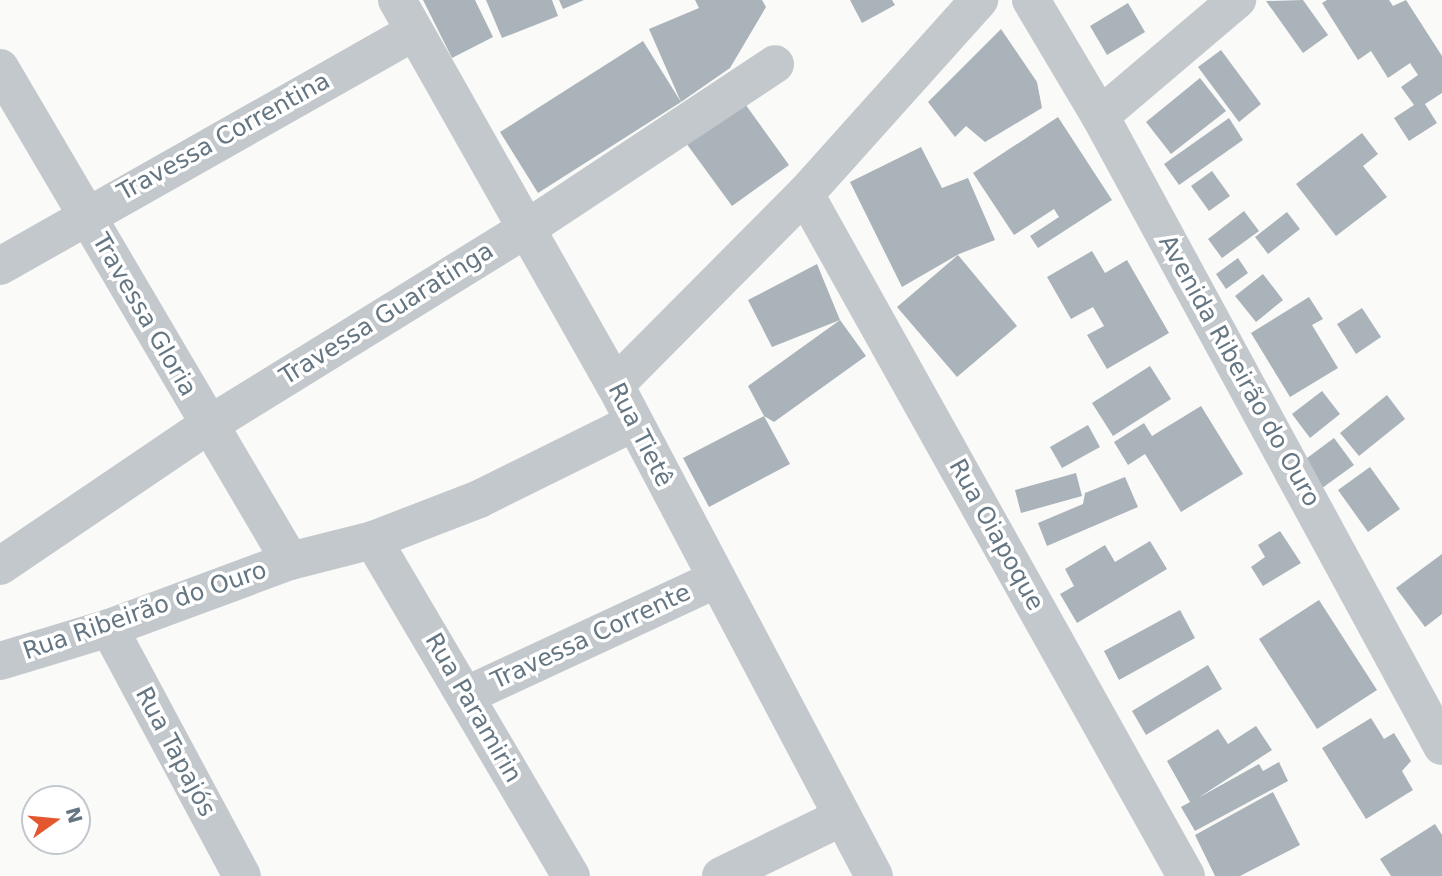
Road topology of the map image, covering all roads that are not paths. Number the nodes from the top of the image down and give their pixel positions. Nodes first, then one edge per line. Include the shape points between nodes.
1 (979, 0) edge
2 (1031, 0) edge
3 (1237, 0) edge
4 (405, 16) edge
5 (775, 64) dead end
6 (0, 68) edge
7 (1100, 116) junction
8 (805, 194) junction
9 (85, 214) junction
10 (529, 227) junction
11 (0, 265) edge
12 (615, 385) junction
13 (633, 423) junction
14 (207, 426) junction
15 (373, 540) junction
16 (290, 561) junction
17 (0, 566) edge
18 (715, 580) junction
19 (109, 628) junction
20 (0, 661) edge
21 (467, 695) junction
22 (1442, 746) edge
23 (842, 817) junction
24 (242, 876) edge
25 (571, 876) edge
26 (721, 876) edge
27 (874, 876) edge
28 (1186, 876) edge

1 - 8 street
2 - 7 street, Avenida Ribeirão do Ouro
3 - 7 street
4 - 9 street, Travessa Correntina
4 - 10 street, Rua Tietê
5 - 10 street, Travessa Guaratinga
6 - 9 street, Travessa Gloria
7 - 22 street, Avenida Ribeirão do Ouro
8 - 12 street
8 - 28 street, Rua Oiapoque
9 - 11 street, Travessa Correntina
9 - 14 street, Travessa Gloria
10 - 12 street, Rua Tietê
10 - 14 street, Travessa Guaratinga
12 - 13 street, Rua Tietê
13 - 15 street via 479,499
13 - 18 street, Rua Tietê
14 - 16 street, Travessa Gloria
14 - 17 street, Travessa Guaratinga
15 - 16 street
15 - 21 street, Rua Paramirin
16 - 19 street, Rua Ribeirão do Ouro
18 - 21 street, Travessa Corrente
18 - 23 street, Rua Tietê
19 - 20 street, Rua Ribeirão do Ouro
19 - 24 street, Rua Tapajós
21 - 25 street, Rua Paramirin
23 - 26 street
23 - 27 street, Rua Tietê

